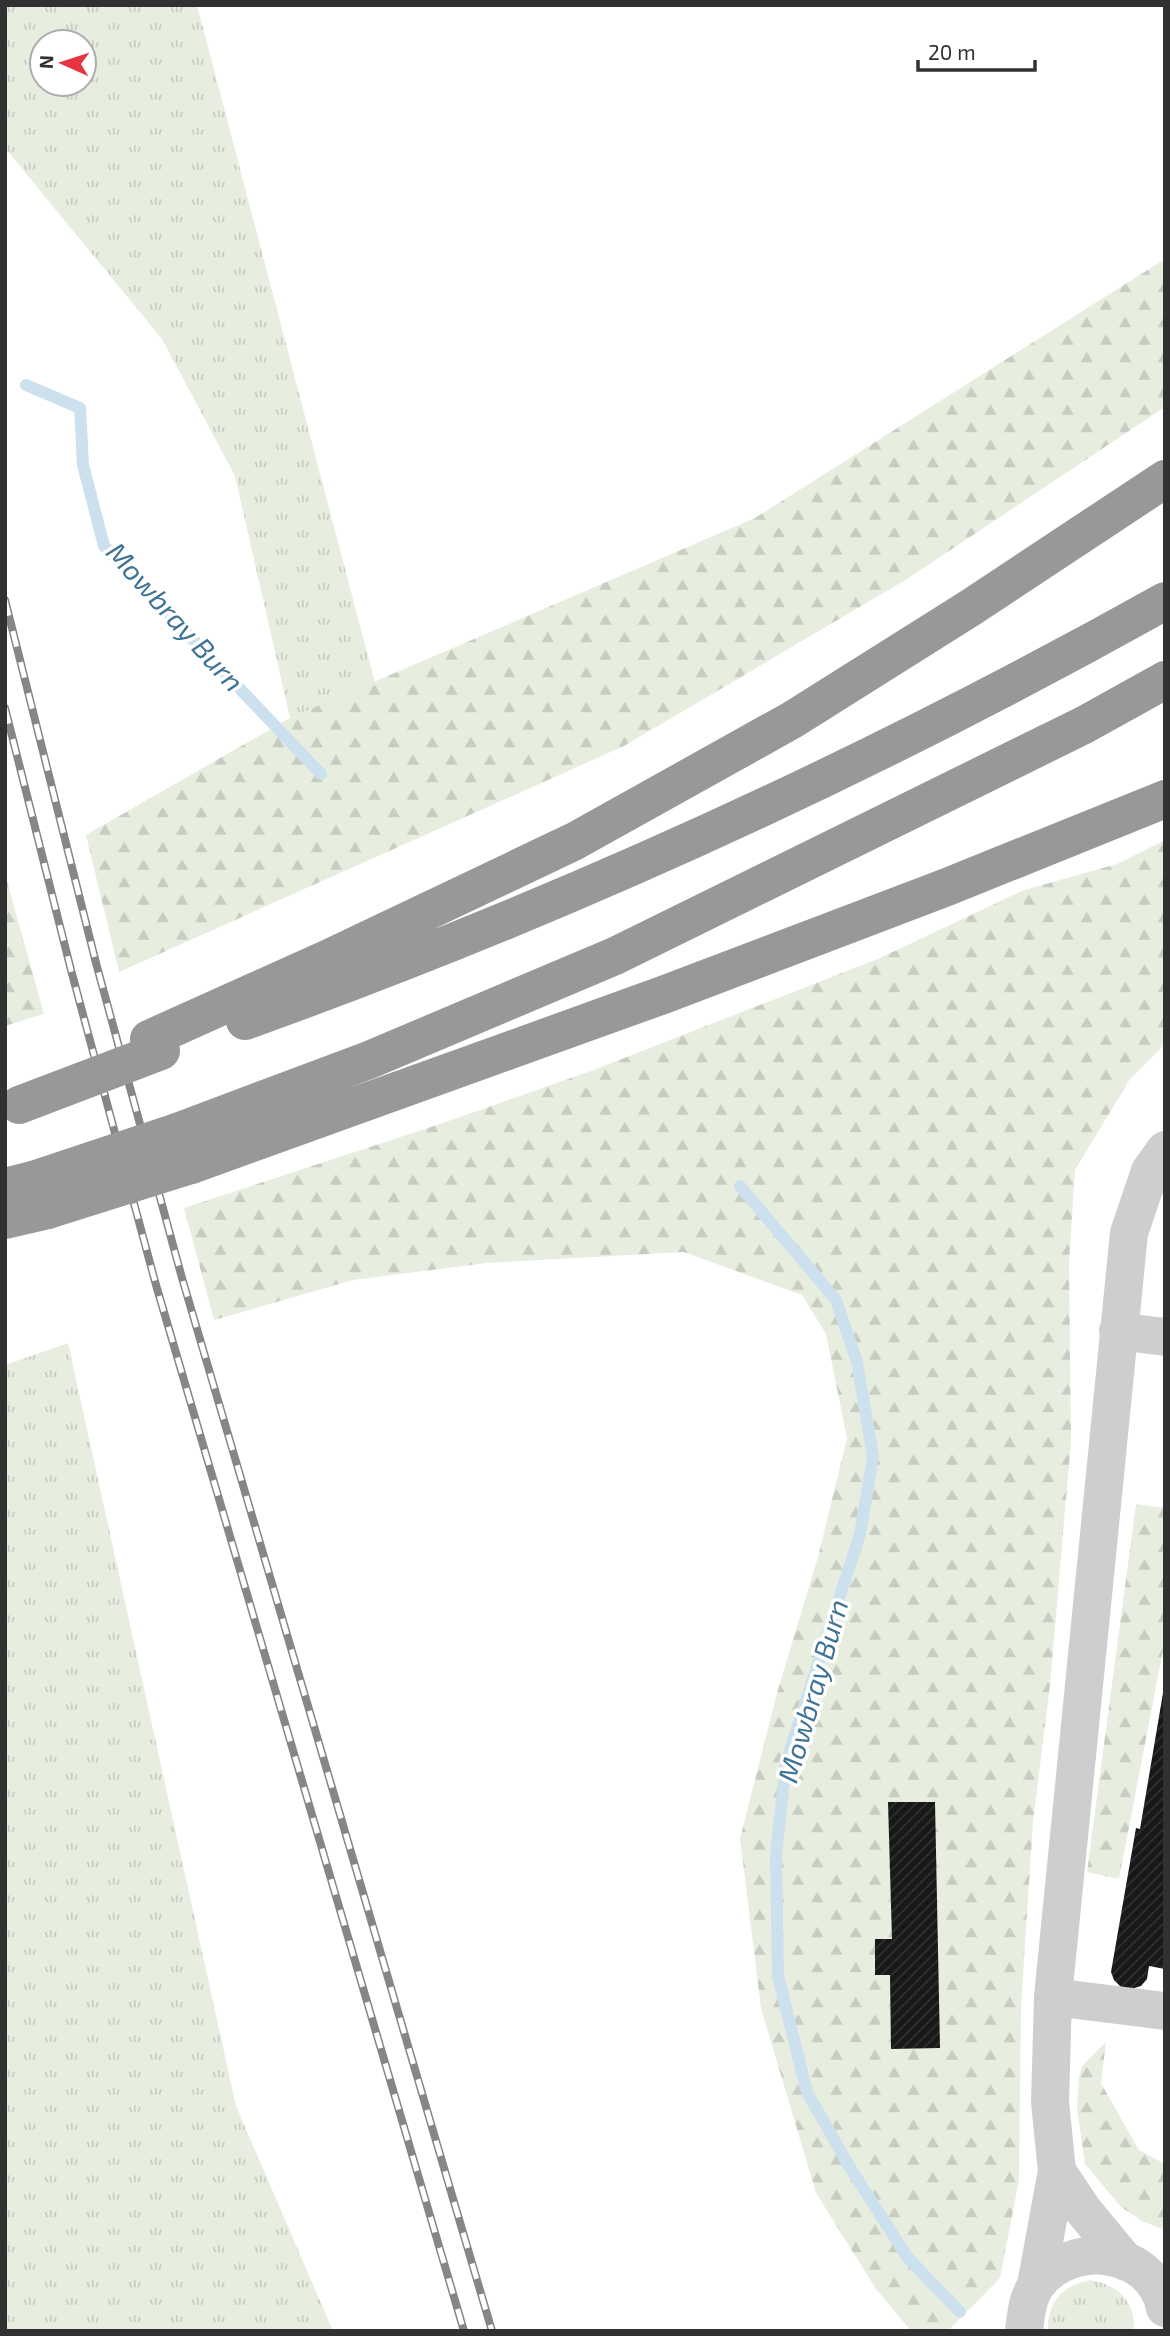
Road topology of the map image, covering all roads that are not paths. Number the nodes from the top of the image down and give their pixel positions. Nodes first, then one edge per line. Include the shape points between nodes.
1 (1165, 479) edge
2 (1165, 601) edge
3 (1165, 680) edge
4 (1165, 799) edge
5 (155, 1045) junction
6 (12, 1099) edge
7 (184, 1148) junction
8 (1165, 1150) edge
9 (28, 1192) edge
10 (5, 1220) edge
11 (1118, 1331) junction
12 (1165, 1337) edge
13 (1053, 1997) junction
14 (1165, 2011) edge
15 (1056, 2171) junction
16 (1143, 2265) edge
17 (1165, 2308) edge
18 (1023, 2314) edge

1 - 5 highway via 792,720 599,827
2 - 5 highway via 863,760 604,880 342,986
3 - 7 highway via 1084,725 615,956 369,1060
4 - 7 highway via 676,990
5 - 6 highway, bridge
7 - 9 highway, bridge
8 - 11 street via 1150,1171 1129,1233
9 - 10 highway
11 - 12 street
11 - 13 street
13 - 14 street
13 - 15 street via 1050,2102
15 - 16 street via 1083,2210
15 - 18 street
16 - 17 street
16 - 18 street via 1097,2254 1075,2257 1054,2268

